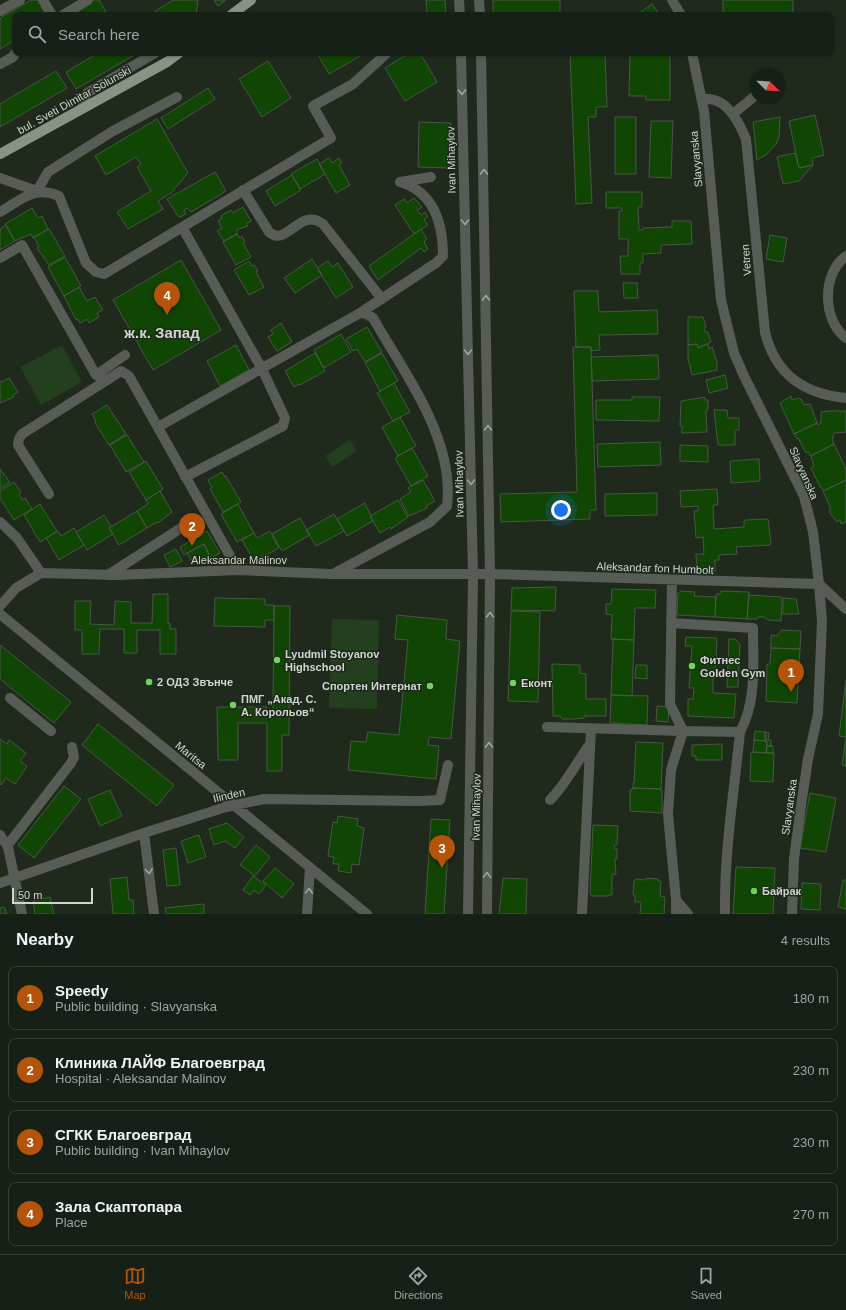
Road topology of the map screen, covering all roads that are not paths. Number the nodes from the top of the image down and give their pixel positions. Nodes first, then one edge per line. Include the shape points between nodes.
1 (20, 0) edge
2 (44, 0) edge
3 (88, 0) edge
4 (251, 0) edge
5 (459, 0) edge
6 (479, 0) edge
7 (672, 0) edge
8 (0, 11) edge
9 (50, 12) edge
10 (68, 12) edge
11 (235, 12) edge
12 (460, 12) edge
13 (480, 12) edge
14 (680, 12) edge
15 (14, 56) edge
16 (150, 56) edge
17 (384, 56) edge
18 (461, 56) edge
19 (481, 56) edge
20 (693, 56) edge
21 (164, 57) edge
22 (0, 64) edge
23 (177, 97) dead end
24 (701, 98) junction
25 (750, 99) edge
26 (82, 108) junction
27 (733, 114) junction
28 (0, 154) edge
29 (431, 177) dead end
30 (0, 178) edge
31 (243, 190) junction
32 (37, 191) junction
33 (0, 212) edge
34 (182, 227) junction
35 (846, 256) edge
36 (0, 258) edge
37 (382, 299) junction
38 (360, 313) junction
39 (846, 338) edge
40 (125, 355) dead end
41 (262, 369) junction
42 (96, 375) junction
43 (107, 380) junction
44 (846, 398) edge
45 (158, 427) junction
46 (185, 476) junction
47 (49, 494) dead end
48 (192, 521) dead end
49 (0, 522) edge
50 (238, 570) junction
51 (41, 573) junction
52 (108, 574) junction
53 (332, 574) junction
54 (490, 574) junction
55 (473, 575) junction
56 (672, 580) junction
57 (819, 584) junction
58 (0, 606) edge
59 (846, 609) edge
60 (0, 614) edge
61 (671, 623) junction
62 (10, 698) dead end
63 (547, 728) dead end
64 (591, 728) junction
65 (51, 731) dead end
66 (683, 731) junction
67 (740, 732) junction
68 (590, 744) junction
69 (72, 747) dead end
70 (448, 765) dead end
71 (550, 800) dead end
72 (234, 805) junction
73 (144, 833) junction
74 (0, 835) edge
75 (7, 846) junction
76 (310, 867) junction
77 (13, 878) junction
78 (0, 883) edge
79 (676, 900) junction
80 (676, 913) edge
81 (22, 914) edge
82 (154, 914) edge
83 (307, 914) edge
84 (367, 914) edge
85 (468, 914) edge
86 (487, 914) edge
87 (582, 914) edge
88 (688, 914) edge
89 (725, 914) edge
90 (792, 914) edge

1 - 8 street
2 - 9 street
3 - 10 street
4 - 11 main road
5 - 12 street
6 - 13 street
7 - 14 street
15 - 22 street
16 - 26 street via 87,93
17 - 31 street via 353,84 313,106 330,138
18 -> 55 street, Ivan Mihaylov
54 -> 19 street, Ivan Mihaylov
20 - 24 street, Slavyanska
21 - 26 main road, bul. Sveti Dimitar Solunski
23 - 32 street via 113,131 48,172
24 - 27 street, Vetren via 717,101
24 - 57 street, Slavyanska via 721,300 726,326 744,376 804,496
25 - 27 street
26 - 28 main road, bul. Sveti Dimitar Solunski
27 - 44 street, Vetren via 746,139 765,332 772,354 783,370 801,386 822,394
29 - 37 street via 400,182 418,191 436,212 442,234 443,256
30 - 32 street
31 - 34 street
31 - 37 street via 272,236 280,236 310,218 323,224
32 - 33 street
32 - 34 street via 48,191 58,196 86,263 96,272 104,274
34 - 41 street
35 - 39 street via 834,270 829,296 832,319
36 - 42 street via 22,245
37 - 38 street
38 - 41 street
38 - 53 street via 373,318 433,423 443,458 448,497 447,506 430,522
40 - 42 street
41 - 45 street
41 - 46 street via 285,418 283,426
42 - 43 street
43 - 45 street via 122,372 129,376
43 - 47 street via 22,434 19,439 18,445
45 - 46 street
46 - 50 street
48 - 52 street
49 - 51 street via 17,538
50 - 52 street, Aleksandar Malinov
50 - 53 street, Aleksandar Malinov
51 - 52 street, Aleksandar Malinov
51 - 58 street via 16,588
53 - 55 street, Aleksandar Malinov
54 - 55 street, Aleksandar Malinov
54 - 56 street, Aleksandar fon Humbolt
86 -> 54 street, Ivan Mihaylov
55 - 85 street, Ivan Mihaylov
56 - 57 street, Aleksandar fon Humbolt
56 - 61 street
57 - 59 street
57 - 90 street, Slavyanska via 822,621 818,714 808,759 794,859
60 - 72 street, Maritsa
61 - 66 street via 670,704
61 - 67 street via 753,628 752,703
62 - 65 street
63 - 64 street
64 - 66 street
64 - 68 street
66 - 67 street
66 - 79 street via 671,770 668,814
67 - 89 street via 724,877
68 - 71 street via 571,770 562,788
68 - 87 street
69 - 75 street via 74,757 71,763
70 - 72 street, Ilinden via 440,800 264,799
72 - 73 street, Ilinden
72 - 76 street, Maritsa
73 - 77 street, Ilinden
73 -> 82 street
74 - 75 street
75 - 77 street
83 -> 76 street
76 - 84 street, Maritsa
77 - 78 street, Ilinden
77 - 81 street
79 - 80 street
79 - 88 street

